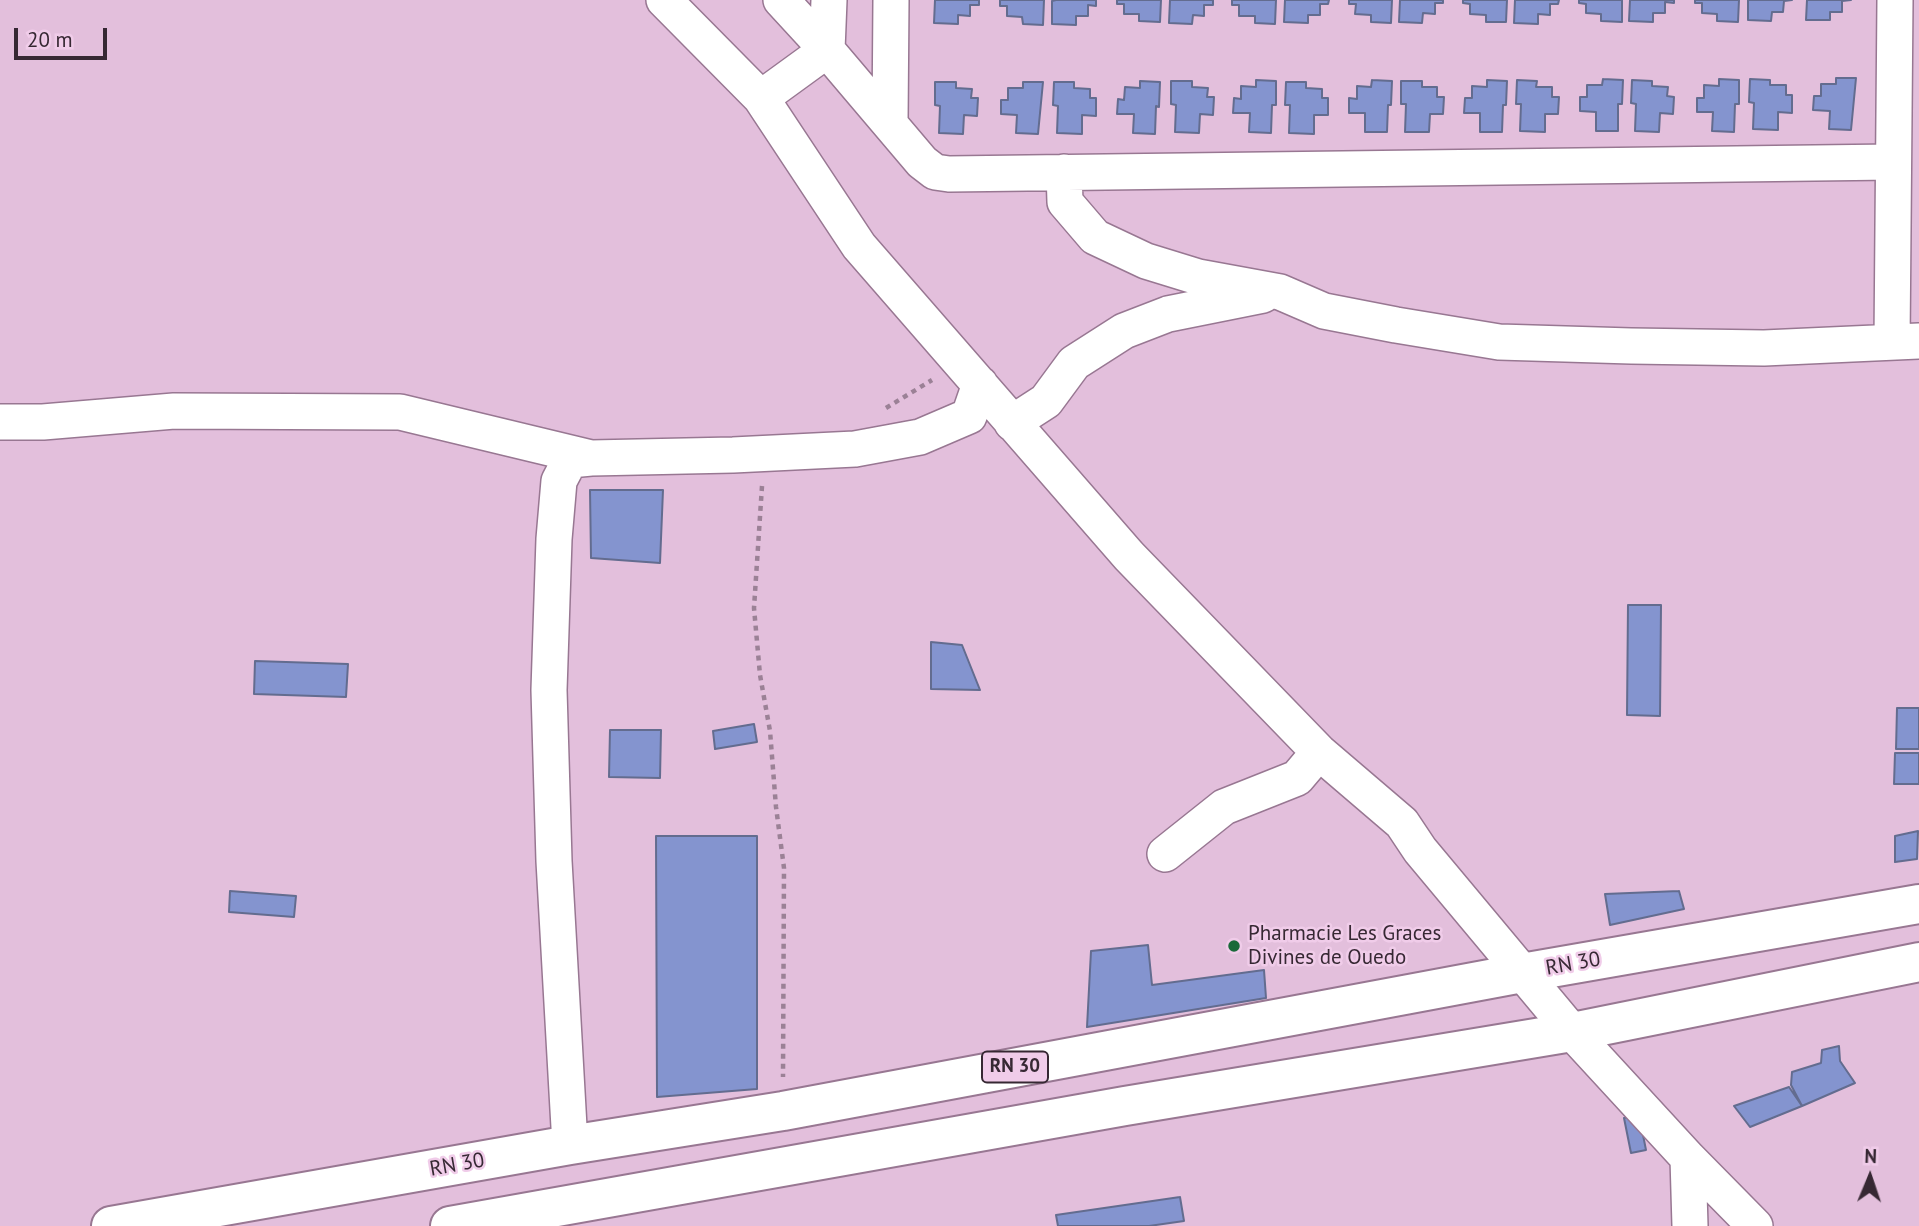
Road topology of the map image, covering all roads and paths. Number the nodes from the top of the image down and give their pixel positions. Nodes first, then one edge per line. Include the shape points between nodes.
1 (664, 0) edge
2 (781, 0) edge
3 (829, 0) edge
4 (891, 0) edge
5 (1895, 0) edge
6 (827, 50) junction
7 (761, 98) junction
8 (890, 122) junction
9 (1893, 162) junction
10 (1064, 172) junction
11 (1280, 292) junction
12 (1905, 342) edge
13 (951, 350) junction
14 (980, 384) junction
15 (875, 414) dead end
16 (0, 422) edge
17 (1012, 423) junction
18 (801, 452) junction
19 (591, 458) junction
20 (1319, 752) junction
21 (1165, 854) dead end
22 (1919, 904) edge
23 (1919, 962) edge
24 (1522, 973) junction
25 (1572, 1032) junction
26 (783, 1111) junction
27 (570, 1145) junction
28 (1688, 1158) junction
29 (110, 1226) edge
30 (450, 1226) edge
31 (1690, 1226) edge
32 (1755, 1226) edge

1 - 7 street
2 - 6 street
3 - 6 street
4 - 8 street
5 - 9 street
6 - 7 street
6 - 8 street
7 - 13 street via 859,246
8 - 10 street via 935,172
9 - 10 street
9 - 12 street
10 - 11 street via 1065,202 1096,237 1185,273
11 - 12 street via 1324,311 1499,342 1765,348
11 - 17 street via 1168,314 1124,331 1074,363 1045,401
13 - 14 street
13 - 15 path via 936,377
14 - 17 street
14 - 18 street via 969,416 920,437 855,449
16 - 19 street via 174,411 400,412
17 - 20 street via 1129,556
18 - 19 street
18 - 26 path via 769,471 761,488 754,608 784,868
19 - 27 street via 570,460 559,481 549,691
20 - 21 street via 1297,778 1224,807
20 - 24 street via 1402,823
22 - 24 main road, RN 30 / RN 30
23 - 25 main road
24 - 25 street
24 - 26 main road, RN 30 / RN 30
25 - 28 street
25 - 30 main road
26 - 27 main road, RN 30 / RN 30
27 - 29 main road, RN 30 / RN 30
28 - 31 street
28 - 32 street

